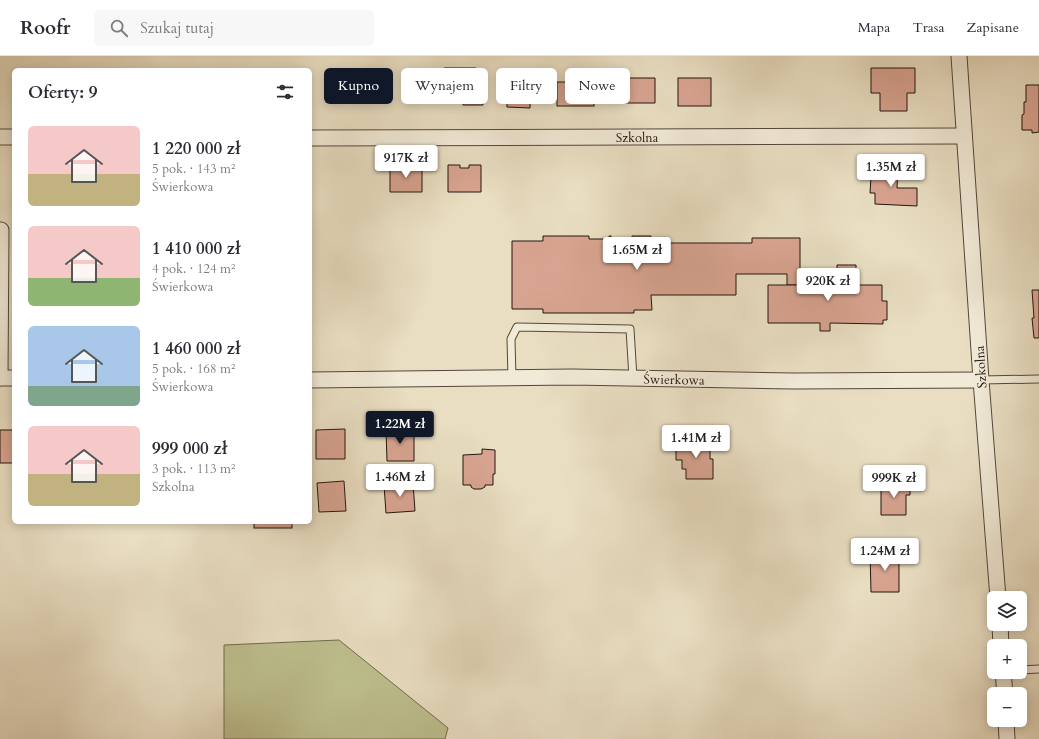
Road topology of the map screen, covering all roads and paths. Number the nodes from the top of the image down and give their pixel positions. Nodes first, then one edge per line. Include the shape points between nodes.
1 (959, 56) edge
2 (0, 136) edge
3 (964, 136) junction
4 (12, 137) edge
5 (312, 138) edge
6 (1, 230) edge
7 (0, 378) edge
8 (12, 378) edge
9 (512, 378) junction
10 (633, 378) junction
11 (1039, 379) edge
12 (312, 380) edge
13 (981, 380) junction
14 (997, 591) edge
15 (1039, 669) edge
16 (1027, 670) edge
17 (1006, 727) edge
18 (1007, 739) edge

1 - 3 street, Szkolna
2 - 4 street
3 - 5 street, Szkolna
3 - 13 street, Szkolna
6 - 7 street
7 - 8 street
9 - 10 street, Świerkowa
9 - 10 lane via 511,339 517,328 630,329
9 - 12 street, Świerkowa
10 - 13 street, Świerkowa via 793,381
11 - 13 lane, Świerkowa
13 - 14 street, Szkolna
15 - 16 lane
17 - 18 street

